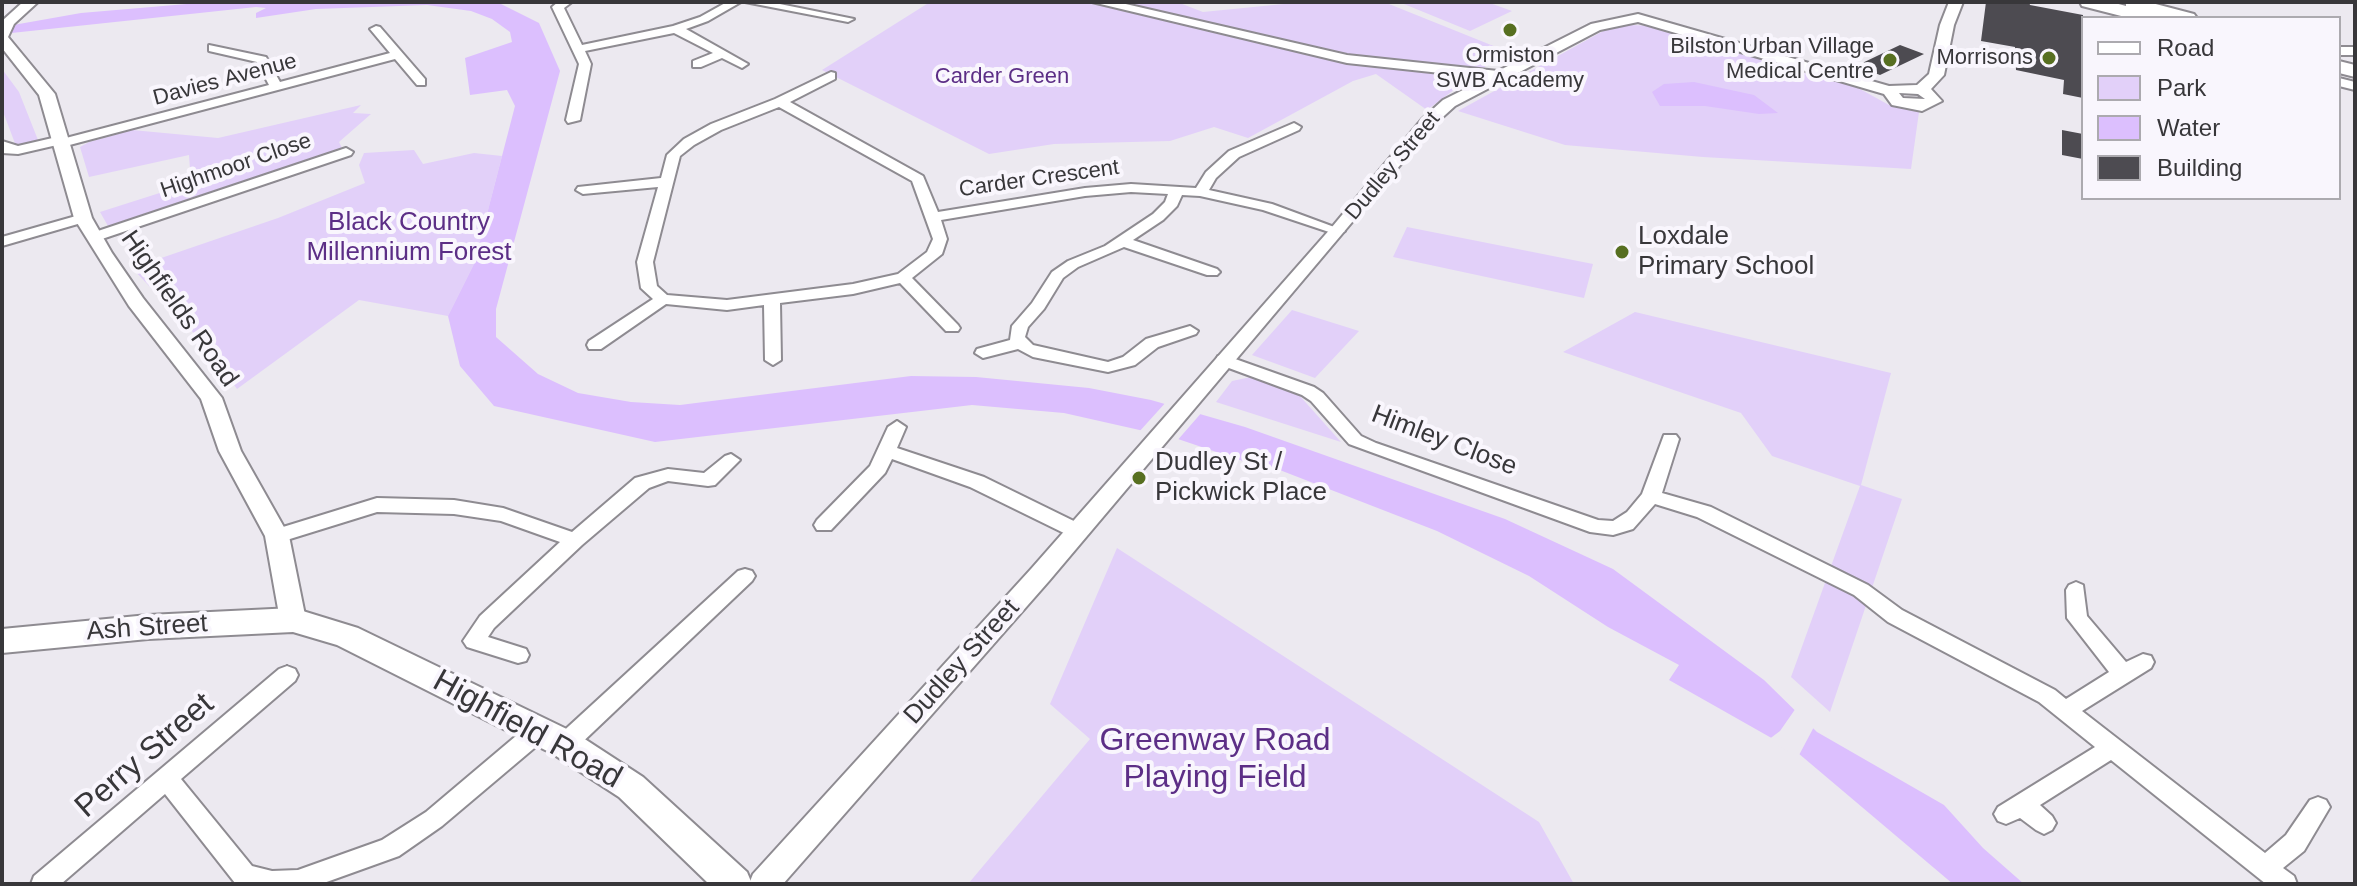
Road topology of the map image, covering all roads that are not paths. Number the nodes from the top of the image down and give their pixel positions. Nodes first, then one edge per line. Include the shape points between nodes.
1 (31, 2) edge
2 (566, 2) edge
3 (735, 2) edge
4 (751, 2) edge
5 (1099, 2) edge
6 (1942, 2) edge
7 (1956, 2) edge
8 (2089, 2) edge
9 (2124, 2) edge
10 (832, 16) junction
11 (2144, 16) edge
12 (2179, 16) edge
13 (848, 19) dead end
14 (1947, 25) junction
15 (819, 27) dead end
16 (376, 29) dead end
17 (676, 29) junction
18 (3, 34) edge
19 (579, 49) junction
20 (722, 54) junction
21 (216, 55) dead end
22 (397, 55) junction
23 (697, 64) dead end
24 (742, 64) dead end
25 (831, 76) dead end
26 (1501, 77) junction
27 (421, 82) dead end
28 (276, 87) junction
29 (780, 102) junction
30 (573, 120) dead end
31 (62, 142) junction
32 (1302, 143) dead end
33 (2, 145) edge
34 (346, 152) dead end
35 (667, 182) junction
36 (583, 190) dead end
37 (1176, 190) junction
38 (1200, 192) junction
39 (933, 217) junction
40 (83, 218) junction
41 (1338, 231) junction
42 (94, 237) junction
43 (1122, 241) junction
44 (2, 242) edge
45 (1212, 272) dead end
46 (903, 278) junction
47 (663, 299) junction
48 (772, 300) junction
49 (952, 328) dead end
50 (1190, 331) dead end
51 (1019, 343) junction
52 (595, 345) dead end
53 (983, 353) dead end
54 (773, 360) dead end
55 (1224, 360) junction
56 (897, 427) dead end
57 (1670, 439) dead end
58 (887, 451) junction
59 (731, 460) dead end
60 (1651, 496) junction
61 (824, 525) dead end
62 (1077, 531) junction
63 (277, 536) junction
64 (575, 540) junction
65 (745, 576) dead end
66 (2076, 590) dead end
67 (293, 620) junction
68 (2, 641) edge
69 (518, 655) dead end
70 (2143, 662) dead end
71 (2123, 674) junction
72 (287, 675) dead end
73 (2066, 710) junction
74 (551, 738) junction
75 (2113, 747) junction
76 (168, 780) junction
77 (2318, 807) dead end
78 (2044, 823) dead end
79 (2265, 868) junction
80 (43, 884) edge
81 (734, 884) edge
82 (764, 884) edge
83 (2285, 884) edge

1 - 18 street, Highfields Road
2 - 19 street via 558,7
3 - 17 street
4 - 10 street
5 - 26 street via 1347,59
6 - 14 street
7 - 14 street
8 - 11 highway
9 - 12 highway
10 - 13 street
10 - 15 street
14 - 26 street, Dudley Street via 1936,75 1921,90 1933,98 1932,104 1906,104 1889,91 1638,18 1596,27
16 - 22 street
17 - 19 street
17 - 20 street
18 - 31 street, Highfields Road via 47,94
19 - 30 street via 585,64
20 - 23 street
20 - 24 street
21 - 28 street via 235,52 262,60
22 - 27 street
22 - 28 street, Davies Avenue
25 - 29 street
26 - 41 street, Dudley Street via 1441,108
28 - 31 street, Davies Avenue
29 - 35 street via 689,142 674,155
29 - 39 street, Carder Crescent via 918,179
31 - 33 street, Davies Avenue via 18,150
31 - 40 street, Highfields Road
32 - 38 street via 1288,130 1234,154
34 - 42 street, Highmoor Close
35 - 36 street
35 - 47 street via 645,262 649,288
37 - 38 street, Carder Crescent
37 - 39 street, Carder Crescent via 1085,192
37 - 43 street via 1165,212
38 - 41 street, Carder Crescent
39 - 46 street, Carder Crescent via 940,239 934,254
40 - 42 street, Highfields Road
40 - 44 street
41 - 55 street, Dudley Street
42 - 63 street, Highfields Road via 136,302 211,398 230,451
43 - 45 street
43 - 51 street via 1065,267 1020,326
46 - 48 street, Carder Crescent
46 - 49 street
47 - 48 street, Carder Crescent via 727,305
47 - 52 street
48 - 54 street
50 - 51 street via 1152,343 1129,361 1108,367 1039,353
51 - 53 street
55 - 60 street, Himley Close via 1308,391 1355,440 1370,447 1597,527 1626,524
55 - 62 street, Dudley Street
56 - 58 street
57 - 60 street, Himley Close
58 - 61 street via 878,469
58 - 62 street via 977,482
59 - 64 street via 708,480 668,475 642,483
60 - 73 street via 1704,512 1861,590 1895,616
62 - 82 street, Dudley Street
63 - 64 street via 377,505 454,507 503,515
63 - 67 street, Highfields Road
64 - 69 street via 487,622 474,641
65 - 74 street
66 - 71 street via 2077,618
67 - 68 main road, Ash Street
67 - 74 main road, Highfield Road via 347,636
70 - 71 street
71 - 73 street
72 - 76 street, Perry Street
73 - 75 street
74 - 76 street via 390,848 298,881 244,875
74 - 81 main road, Highfield Road via 631,787
75 - 78 street via 2014,809
75 - 79 street
76 - 80 street, Perry Street
77 - 79 street via 2295,843
79 - 83 street

